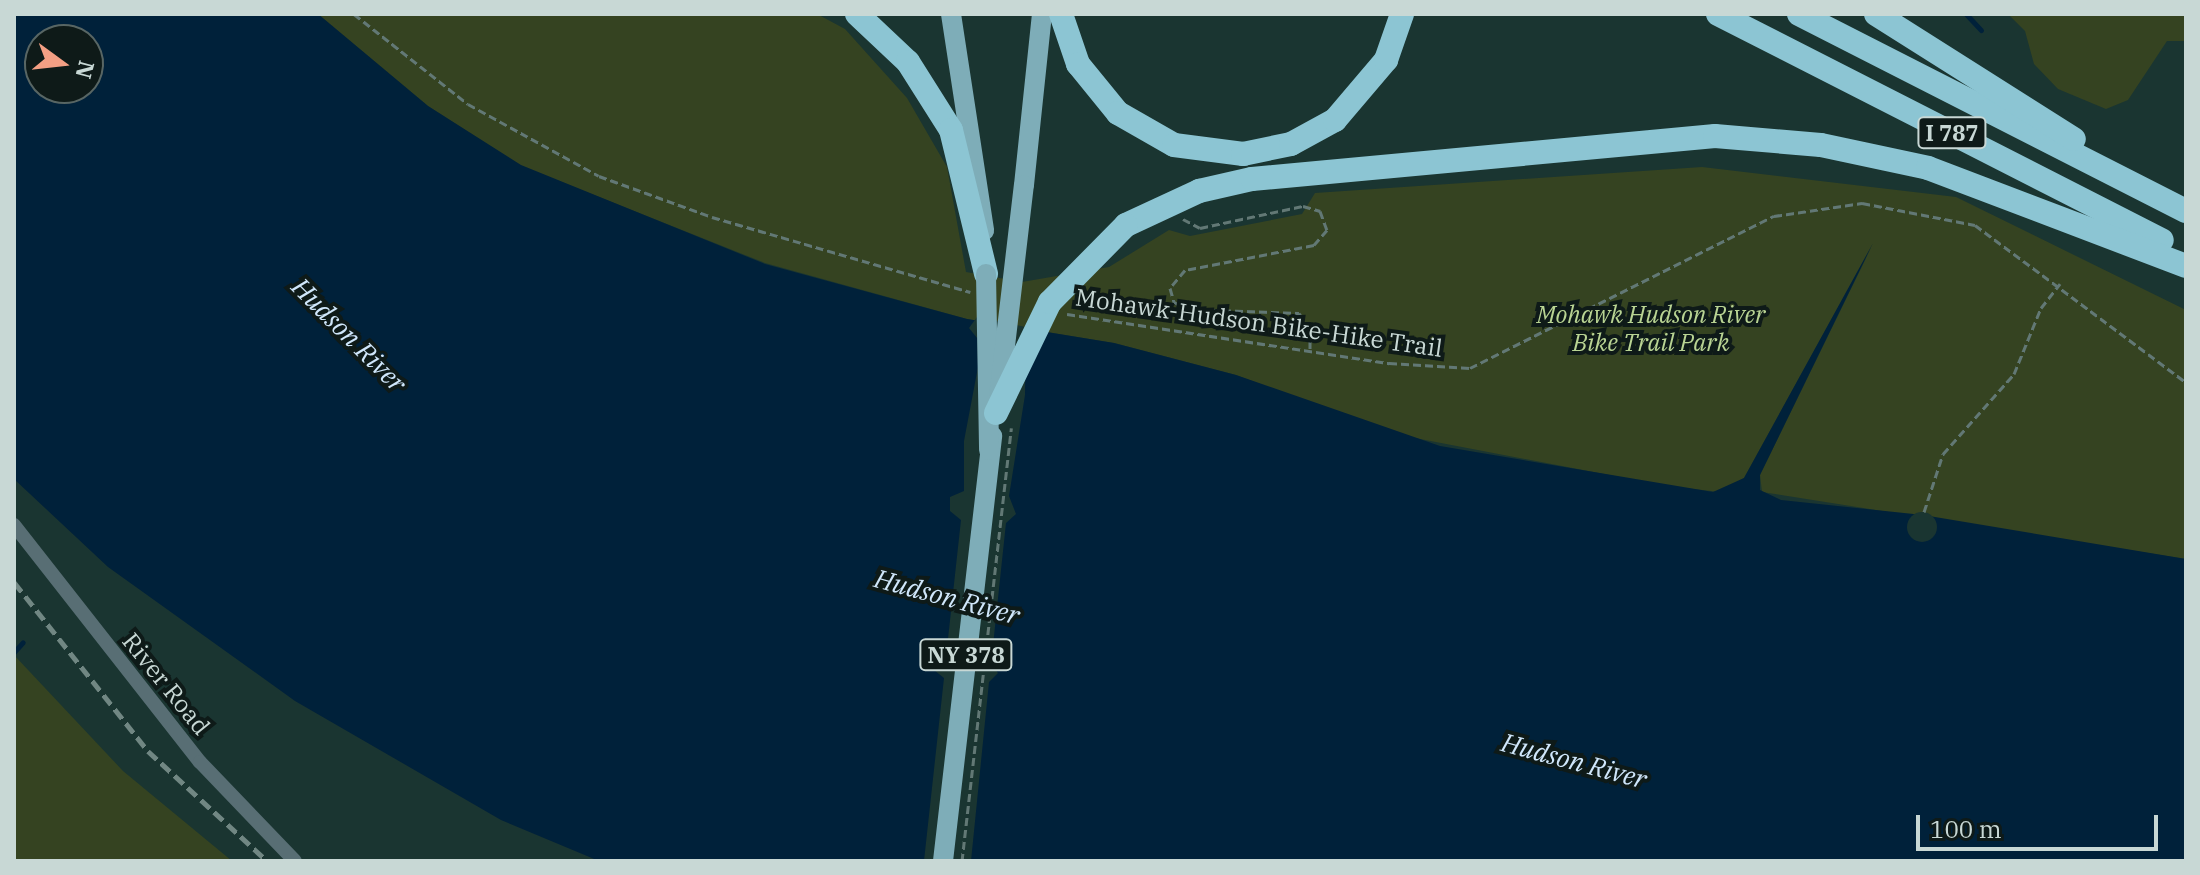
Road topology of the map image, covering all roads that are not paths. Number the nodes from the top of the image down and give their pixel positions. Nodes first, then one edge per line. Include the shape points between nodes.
1 (857, 14) edge
2 (951, 14) edge
3 (1042, 14) edge
4 (1061, 14) edge
5 (1402, 14) edge
6 (1718, 14) edge
7 (1799, 14) edge
8 (1876, 14) edge
9 (2159, 197) junction
10 (978, 208) junction
11 (2186, 211) edge
12 (2186, 253) edge
13 (2186, 266) edge
14 (985, 284) joint
15 (1004, 415) junction
16 (989, 450) junction
17 (14, 525) edge
18 (295, 861) edge
19 (943, 861) edge

1 - 10 highway via 908,62 939,107
2 - 10 main road
3 - 15 main road, NY 378, bridge
4 - 5 highway via 1078,64 1118,113 1174,145 1243,154 1291,144 1335,120 1386,60
6 - 12 highway, I 787
7 - 9 highway, I 787
8 - 9 highway
9 - 11 highway, I 787
10 - 14 highway
13 - 15 highway, bridge via 1940,171 1821,145 1727,136 1252,179 1199,191 1126,225 1050,302
14 - 16 main road, NY 378, bridge
15 - 16 main road, NY 378, bridge
16 - 19 main road, NY 378
17 - 18 street, River Road via 200,762

